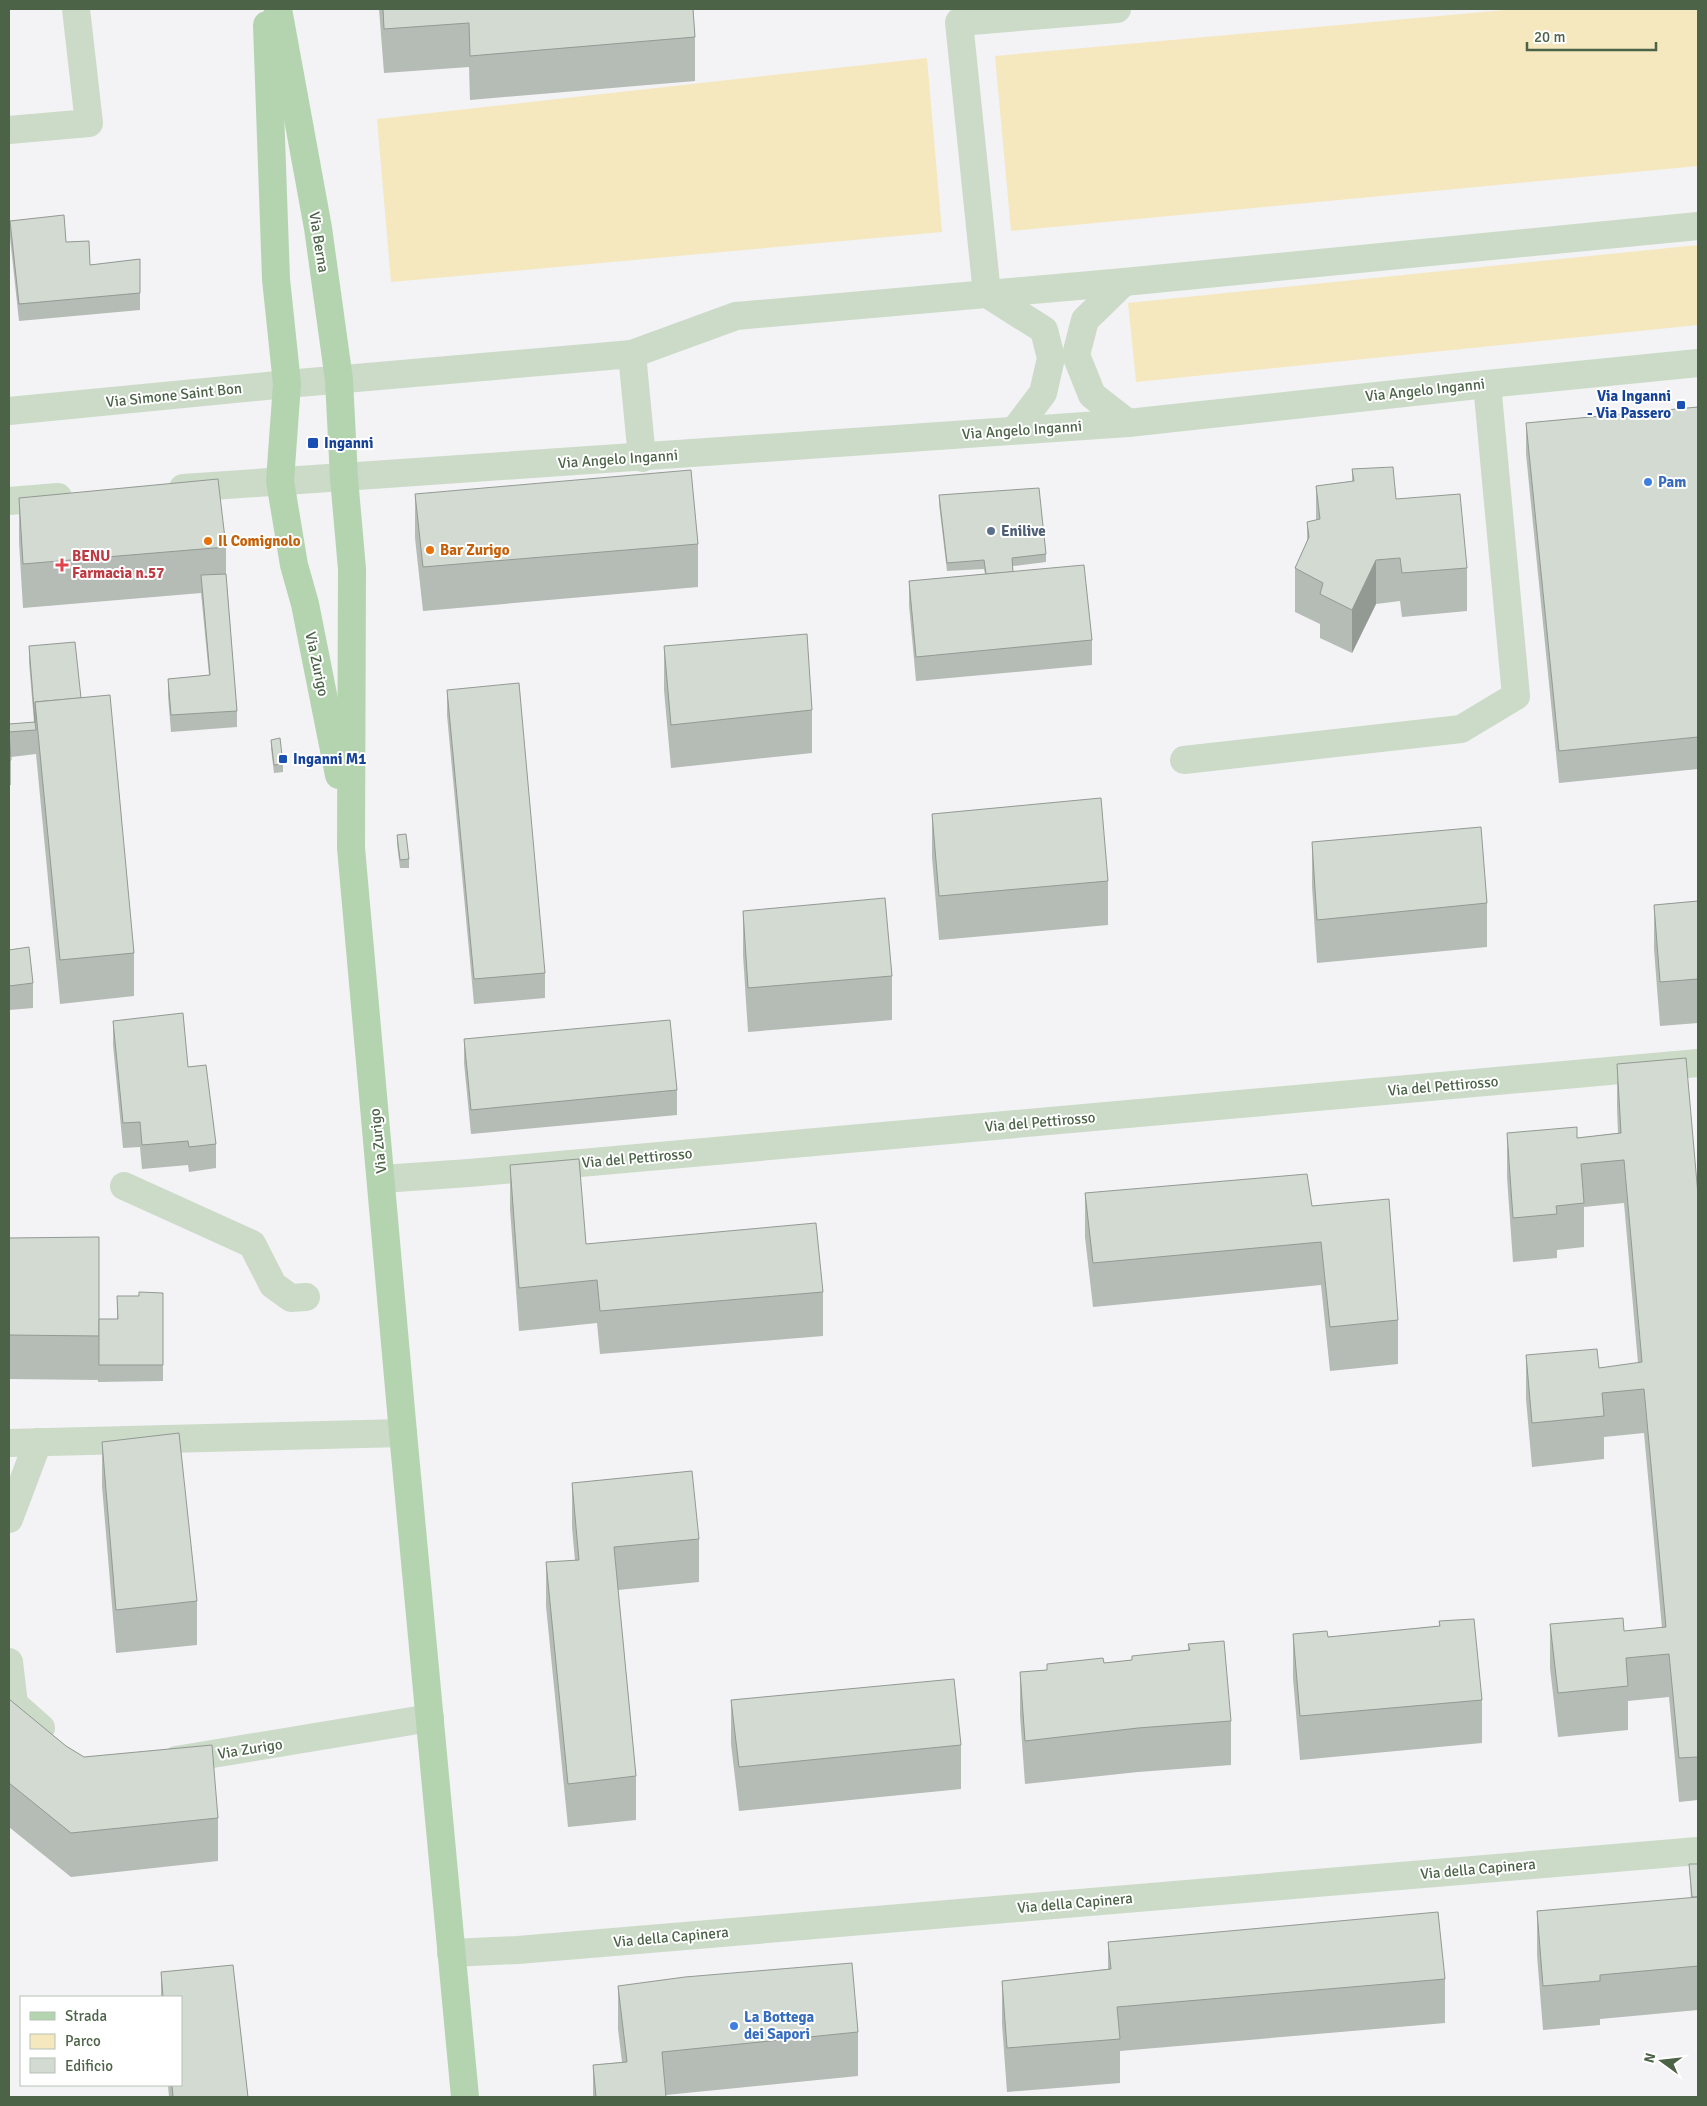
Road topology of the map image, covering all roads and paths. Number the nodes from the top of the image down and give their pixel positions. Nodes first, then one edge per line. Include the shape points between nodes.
1 (76, 9) edge
2 (266, 9) edge
3 (278, 9) edge
4 (1117, 9) edge
5 (9, 130) edge
6 (1698, 226) edge
7 (1124, 282) junction
8 (986, 294) junction
9 (632, 354) junction
10 (1698, 363) edge
11 (339, 380) junction
12 (287, 384) junction
13 (1487, 384) junction
14 (9, 411) edge
15 (1128, 423) junction
16 (1015, 430) junction
17 (642, 458) junction
18 (344, 478) junction
19 (280, 481) junction
20 (155, 490) edge
21 (78, 496) edge
22 (9, 501) edge
23 (1184, 760) dead end
24 (351, 848) junction
25 (1698, 1063) edge
26 (382, 1179) junction
27 (124, 1186) dead end
28 (306, 1297) dead end
29 (403, 1433) junction
30 (38, 1442) junction
31 (9, 1443) edge
32 (9, 1519) edge
33 (9, 1662) edge
34 (430, 1718) junction
35 (62, 1745) edge
36 (148, 1765) edge
37 (1698, 1851) edge
38 (451, 1953) junction
39 (465, 2097) edge

1 - 5 street via 89,123
2 - 12 main road via 276,279
3 - 11 main road, Via Berna via 318,228
4 - 8 street via 958,22
6 - 7 street
7 - 8 street
7 - 15 street via 1085,320 1076,355 1092,395
8 - 9 street via 736,316
8 - 16 street via 1044,330 1051,358 1043,393
9 - 11 street
9 - 17 street
10 - 13 street, Via Angelo Inganni
11 - 12 street, Via Simone Saint Bon
11 - 18 main road, Via Berna
12 - 14 street, Via Simone Saint Bon
12 - 19 main road
13 - 15 street, Via Angelo Inganni
13 - 23 street via 1516,696 1461,730
15 - 16 street, Via Angelo Inganni
16 - 17 street, Via Angelo Inganni
17 - 18 street, Via Angelo Inganni
18 - 19 street
18 - 24 main road, Via Zurigo via 352,569
19 - 20 street
19 - 24 main road, Via Zurigo via 294,565 337,761
21 - 22 street
24 - 26 main road, Via Zurigo
25 - 26 street, Via del Pettirosso
26 - 29 main road, Via Zurigo
27 - 28 street via 252,1244 273,1285 291,1298
29 - 30 street
29 - 34 main road, Via Zurigo
30 - 31 street
30 - 32 street
33 - 35 street via 16,1707
34 - 36 street, Via Zurigo
34 - 38 main road, Via Zurigo
37 - 38 street, Via della Capinera
38 - 39 main road, Via Zurigo

